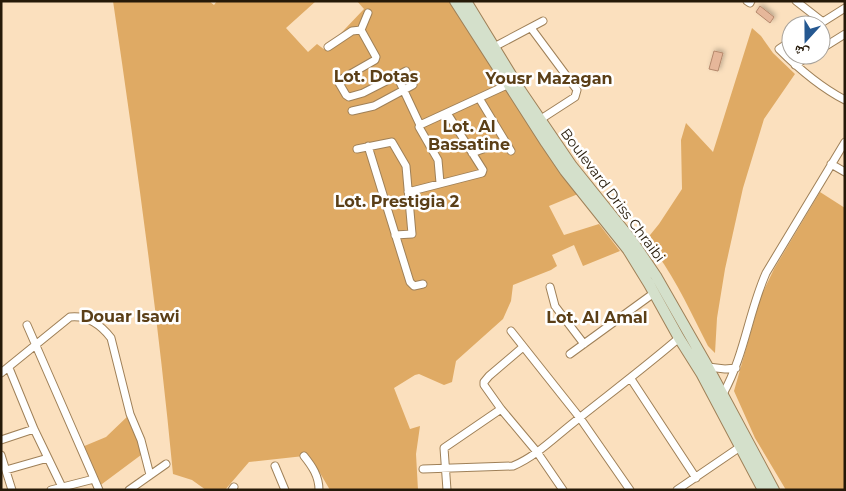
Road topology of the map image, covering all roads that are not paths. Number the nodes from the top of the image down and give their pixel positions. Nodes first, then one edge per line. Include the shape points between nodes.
1 (455, 1) edge
2 (466, 1) edge
3 (747, 1) edge
4 (751, 1) edge
5 (796, 1) edge
6 (845, 8) edge
7 (368, 13) dead end
8 (811, 15) edge
9 (831, 17) edge
10 (543, 21) dead end
11 (531, 28) junction
12 (361, 30) junction
13 (845, 34) edge
14 (831, 43) edge
15 (328, 47) dead end
16 (494, 47) junction
17 (795, 65) edge
18 (406, 71) dead end
19 (397, 76) junction
20 (413, 85) dead end
21 (508, 85) junction
22 (404, 90) junction
23 (479, 98) junction
24 (845, 100) edge
25 (352, 111) dead end
26 (447, 113) junction
27 (541, 119) junction
28 (420, 125) junction
29 (505, 141) junction
30 (845, 142) edge
31 (368, 146) junction
32 (357, 148) dead end
33 (511, 151) dead end
34 (472, 153) junction
35 (831, 164) junction
36 (569, 168) junction
37 (845, 172) edge
38 (440, 184) junction
39 (581, 184) junction
40 (408, 192) junction
41 (395, 235) junction
42 (423, 284) dead end
43 (550, 287) dead end
44 (654, 292) junction
45 (27, 325) dead end
46 (511, 331) dead end
47 (679, 338) junction
48 (584, 344) junction
49 (36, 345) junction
50 (523, 347) junction
51 (570, 354) dead end
52 (708, 367) junction
53 (9, 368) junction
54 (736, 368) junction
55 (1, 373) edge
56 (631, 379) junction
57 (723, 394) junction
58 (501, 409) junction
59 (580, 418) junction
60 (34, 429) junction
61 (1, 440) edge
62 (740, 446) junction
63 (537, 452) junction
64 (1, 455) edge
65 (304, 456) dead end
66 (48, 458) junction
67 (166, 464) dead end
68 (275, 466) dead end
69 (423, 469) dead end
70 (6, 470) junction
71 (446, 470) junction
72 (150, 475) junction
73 (696, 478) junction
74 (94, 479) junction
75 (62, 487) junction
76 (767, 488) edge
77 (12, 490) edge
78 (51, 490) edge
79 (99, 490) edge
80 (129, 490) edge
81 (285, 490) edge
82 (318, 490) edge
83 (447, 490) edge
84 (563, 490) edge
85 (630, 490) edge
86 (677, 490) edge

1 - 21 main road, Boulevard Driss Chraibi
2 - 16 main road, Boulevard Driss Chraibi
3 - 4 street
5 - 8 street
6 - 9 street
7 - 12 street
10 - 11 street
11 - 16 street
11 - 27 street via 577,90 575,97
12 - 15 street via 352,31
12 - 19 street via 376,57 340,80 346,95 363,94
13 - 14 street
16 - 27 main road, Boulevard Driss Chraibi
17 - 24 street
18 - 19 street
19 - 22 street
20 - 22 street
21 - 23 street
21 - 36 main road, Boulevard Driss Chraibi
22 - 25 street via 374,106
22 - 28 street
23 - 26 street
23 - 29 street
26 - 28 street
26 - 34 street
27 - 36 main road, Boulevard Driss Chraibi
28 - 38 street via 438,160
29 - 33 street
29 - 34 street
30 - 35 street
31 - 32 street
31 - 40 street via 392,142 406,166
31 - 41 street
34 - 38 street via 482,172
35 - 37 street
35 - 54 street via 766,273 756,295
36 - 39 main road, Boulevard Driss Chraibi
38 - 40 street
39 - 44 main road, Boulevard Driss Chraibi
39 - 52 main road, Boulevard Driss Chraibi via 633,242
40 - 41 street via 412,234
41 - 42 street via 410,282 414,286
43 - 48 street via 555,306
44 - 47 main road, Boulevard Driss Chraibi
44 - 48 street
45 - 49 street
46 - 50 street
47 - 56 street
47 - 62 main road, Boulevard Driss Chraibi
48 - 51 street
49 - 53 street
49 - 72 street via 70,318 80,316 104,329 111,338 130,414
49 - 74 street
50 - 58 street via 484,382
50 - 59 street
52 - 54 street
52 - 57 main road, Boulevard Driss Chraibi
53 - 55 street
53 - 60 street
54 - 57 street
56 - 59 street
56 - 73 street
57 - 76 main road, Boulevard Driss Chraibi
58 - 63 street
58 - 71 street via 444,448
59 - 63 street
59 - 85 street
60 - 61 street
60 - 66 street
62 - 73 street
62 - 76 main road, Boulevard Driss Chraibi
63 - 71 street via 513,466
63 - 84 street
64 - 70 street
65 - 82 street via 314,468
66 - 70 street
66 - 75 street
67 - 72 street
68 - 81 street
69 - 71 street
70 - 77 street
71 - 83 street
72 - 80 street
73 - 86 street
74 - 75 street
74 - 79 street
75 - 78 street

